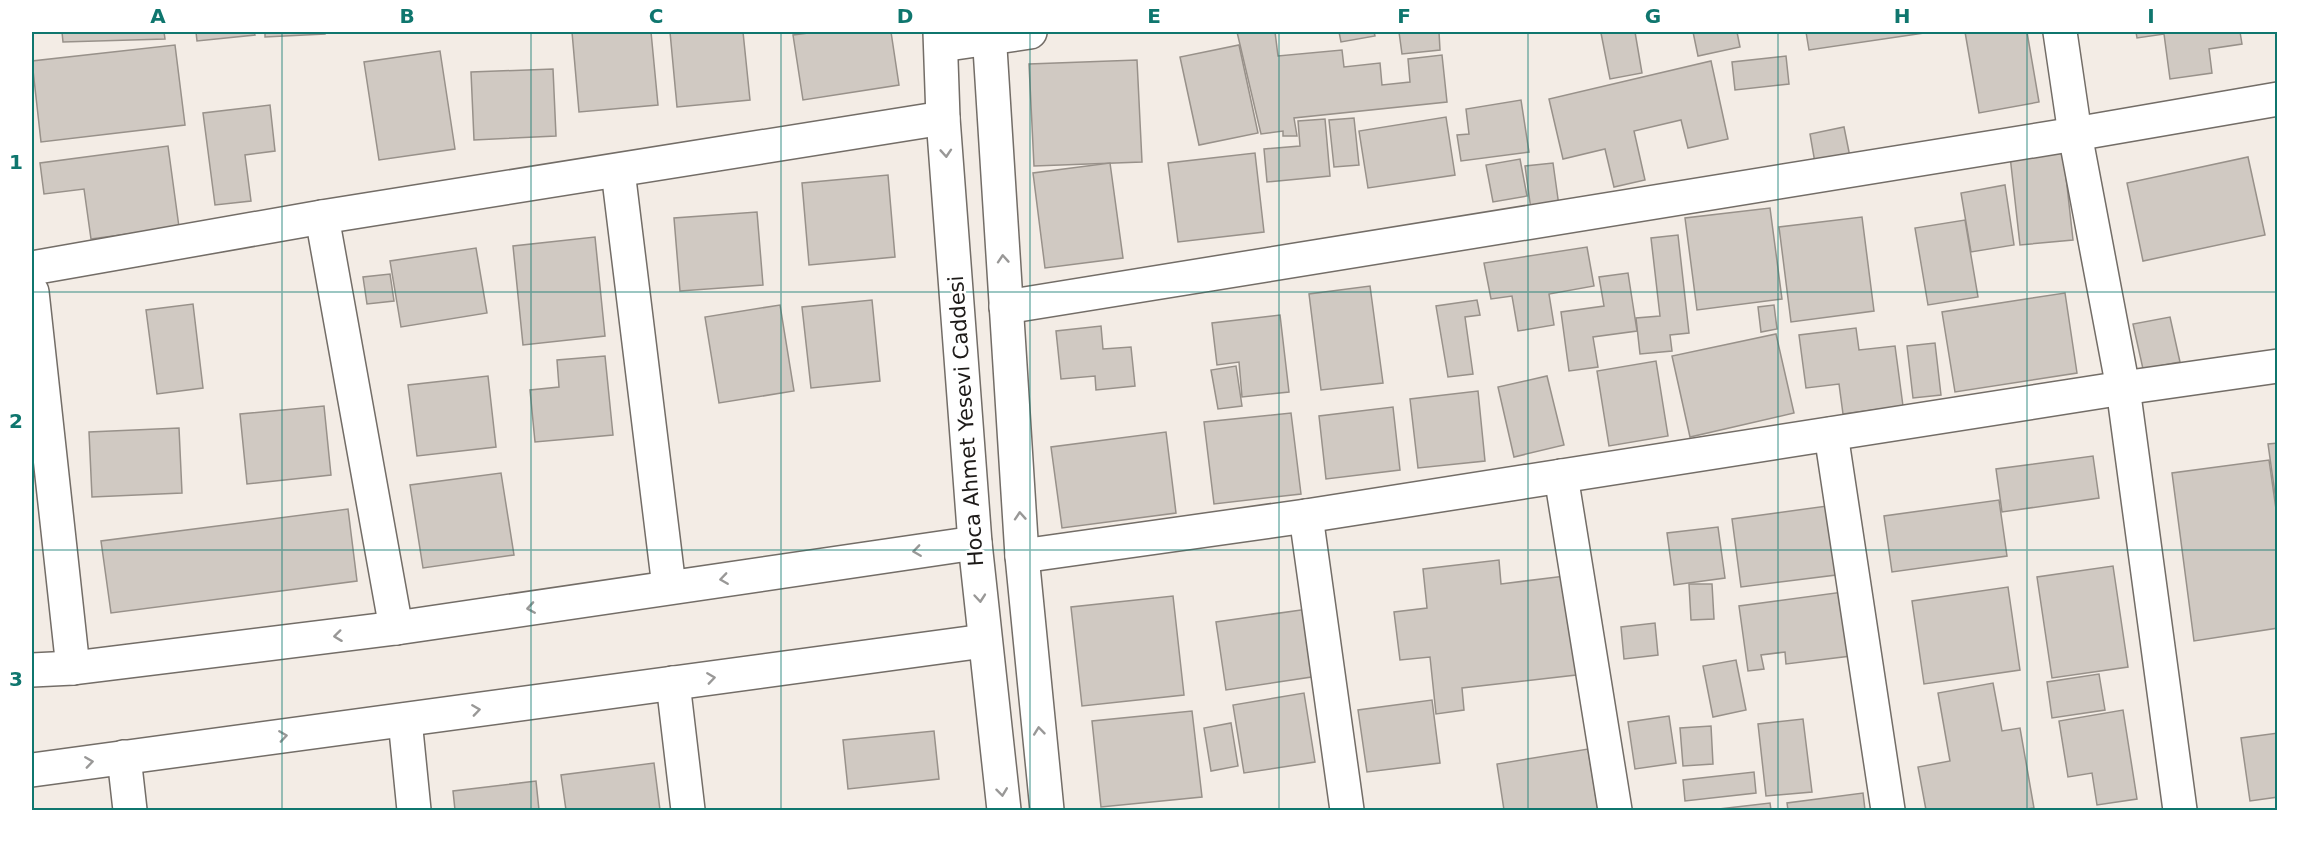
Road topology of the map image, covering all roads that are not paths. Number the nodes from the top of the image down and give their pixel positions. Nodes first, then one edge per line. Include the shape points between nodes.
1 (1030, 32) edge
2 (2060, 32) edge
3 (989, 35) edge
4 (941, 38) edge
5 (2277, 99) edge
6 (943, 118) junction
7 (2075, 134) junction
8 (618, 171) junction
9 (322, 217) junction
10 (32, 268) edge
11 (32, 292) edge
12 (1006, 307) junction
13 (2277, 366) edge
14 (2123, 388) junction
15 (1831, 434) junction
16 (1561, 476) junction
17 (1306, 516) junction
18 (975, 543) junction
19 (1022, 556) junction
20 (669, 586) junction
21 (396, 628) junction
22 (984, 641) junction
23 (73, 668) junction
24 (32, 670) edge
25 (673, 683) junction
26 (405, 720) junction
27 (124, 758) junction
28 (32, 770) edge
29 (130, 810) edge
30 (414, 810) edge
31 (688, 810) edge
32 (1004, 810) edge
33 (1047, 810) edge
34 (1347, 810) edge
35 (1615, 810) edge
36 (1888, 810) edge
37 (2180, 810) edge

1 - 3 street
2 - 7 street
3 - 4 street
12 -> 3 street
4 - 6 street, Hoca Ahmet Yesevi Caddesi
5 - 7 street
6 - 8 street
6 -> 18 street, Hoca Ahmet Yesevi Caddesi
7 - 12 street
7 - 14 street
8 - 9 street
8 - 20 street
9 - 10 street
9 - 21 street
11 - 23 street
19 -> 12 street
13 - 14 street
14 - 15 street
14 - 37 street
15 - 16 street
15 - 36 street
16 - 17 street
16 - 35 street
17 - 19 street
17 - 34 street
18 -> 20 street
18 -> 22 street, Hoca Ahmet Yesevi Caddesi
33 -> 19 street
20 -> 21 street
21 -> 23 street
25 -> 22 street
22 -> 32 street, Hoca Ahmet Yesevi Caddesi
23 - 24 street
26 -> 25 street
25 - 31 street
27 -> 26 street
26 - 30 street
28 -> 27 street
27 - 29 street

